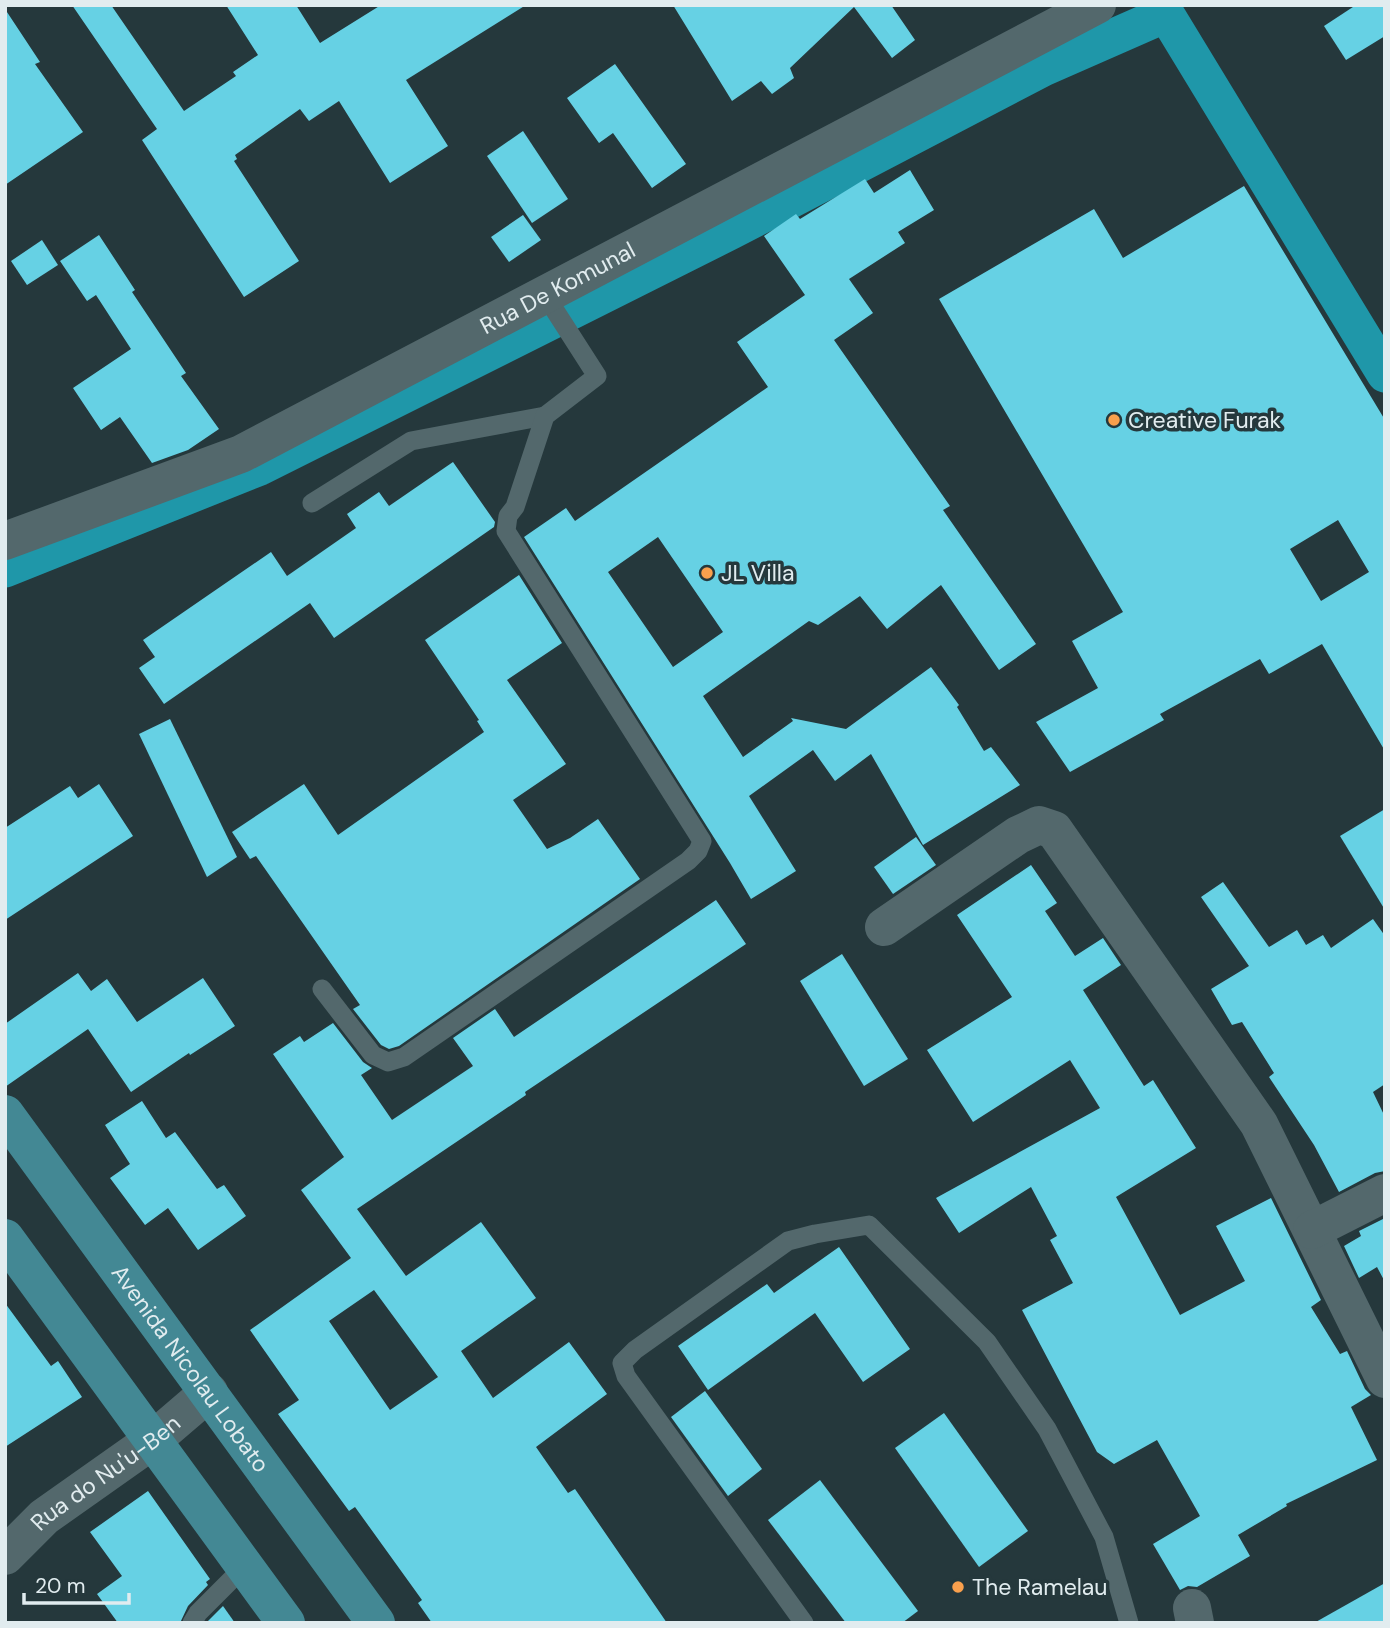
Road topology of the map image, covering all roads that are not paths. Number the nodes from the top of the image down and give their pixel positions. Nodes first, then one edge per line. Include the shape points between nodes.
1 (1074, 11) edge
2 (545, 295) junction
3 (545, 416) junction
4 (312, 503) dead end
5 (5, 541) edge
6 (884, 927) dead end
7 (322, 989) dead end
8 (5, 1115) edge
9 (1385, 1193) edge
10 (1312, 1230) junction
11 (5, 1238) edge
12 (1385, 1379) edge
13 (209, 1392) junction
14 (153, 1440) junction
15 (5, 1556) edge
16 (245, 1566) junction
17 (192, 1623) edge
18 (286, 1623) edge
19 (376, 1623) edge
20 (804, 1623) edge
21 (1129, 1623) edge

1 - 2 street, Rua De Komunal
2 - 3 lane via 597,376
2 - 5 street, Rua De Komunal via 241,454
3 - 4 lane via 411,441
3 - 7 lane via 506,531 702,841 688,861 404,1057 388,1062 373,1055
6 - 10 street via 1018,835 1040,825 1054,830 1259,1124
8 - 13 main road, Avenida Nicolau Lobato
9 - 10 street
10 - 12 street
11 - 14 main road
13 - 14 street, Rua do Nu'u-Ben
13 - 19 main road, Avenida Nicolau Lobato
14 - 15 street, Rua do Nu'u-Ben via 44,1517
14 - 16 main road
16 - 17 lane
16 - 18 main road
20 - 21 lane via 626,1376 622,1363 788,1241 869,1225 987,1342 1047,1429 1104,1537

